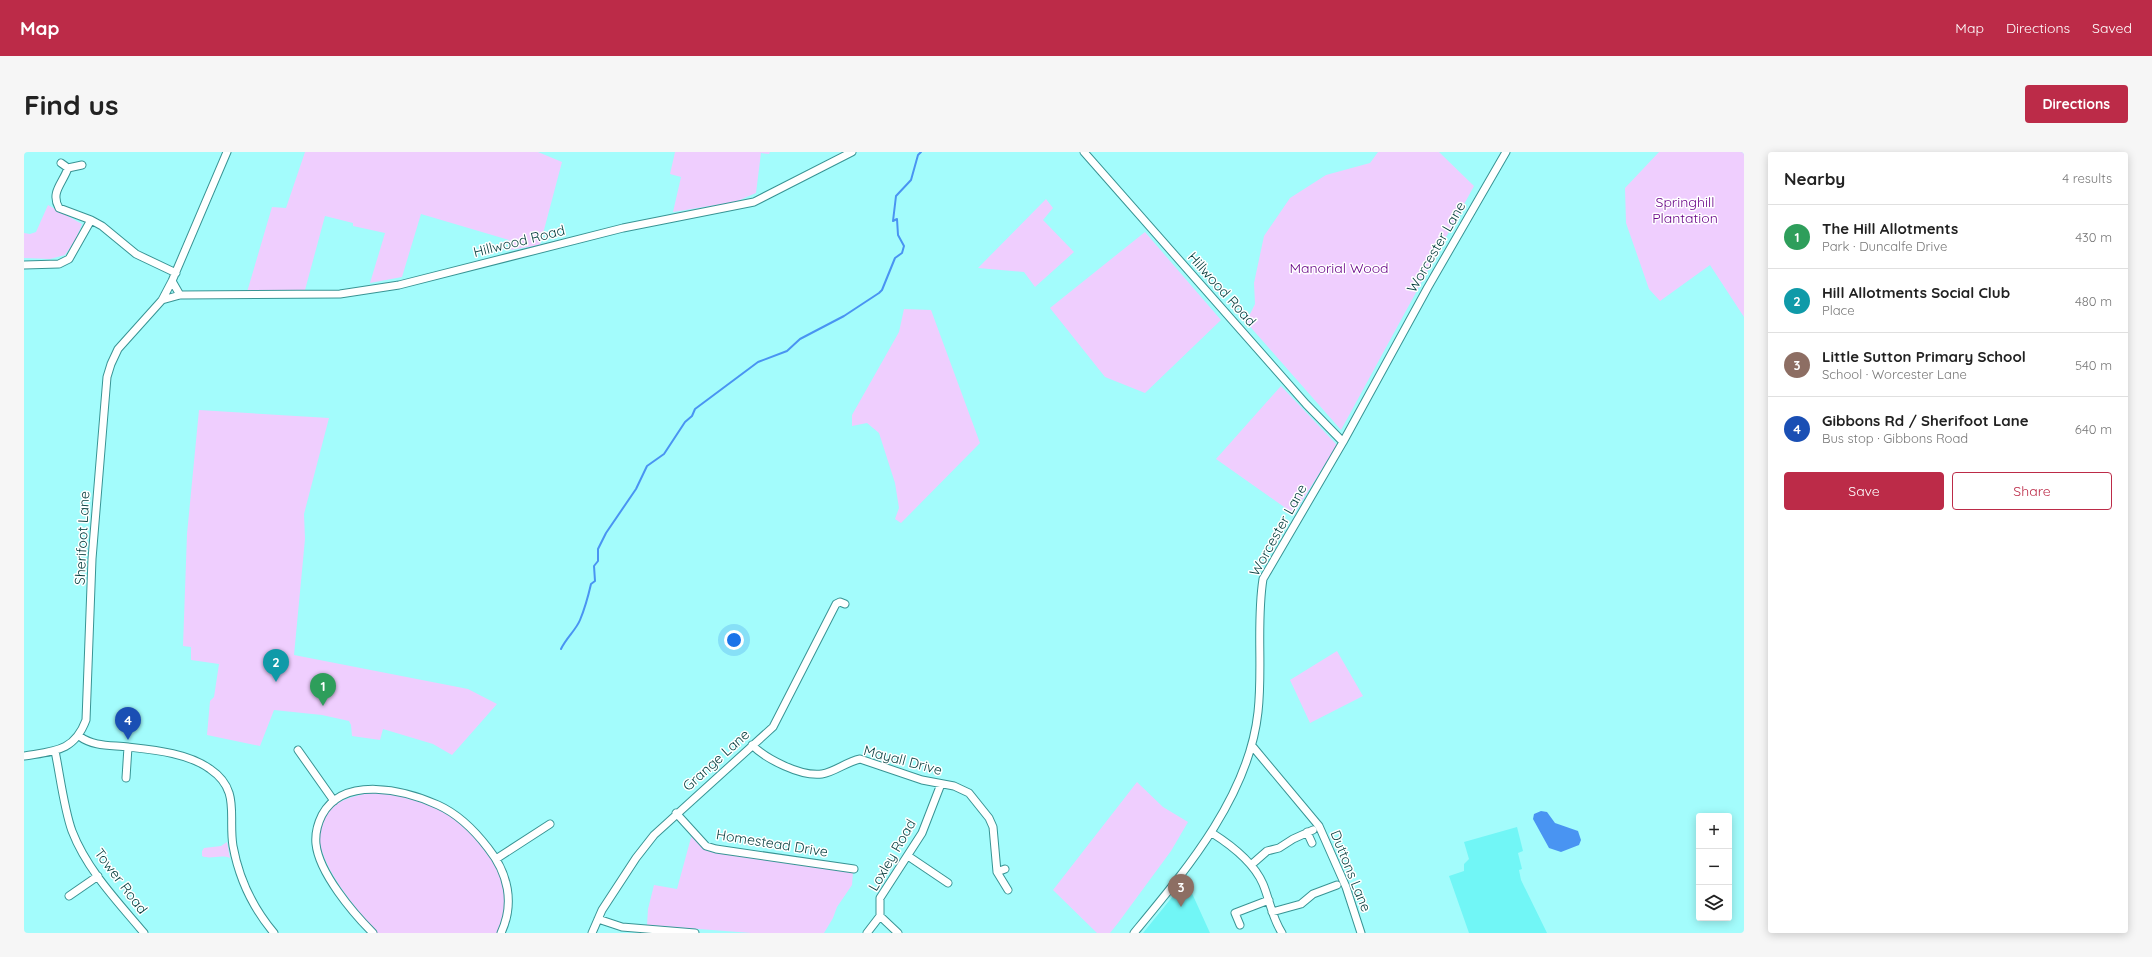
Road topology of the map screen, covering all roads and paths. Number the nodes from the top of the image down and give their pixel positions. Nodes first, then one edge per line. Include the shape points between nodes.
1 (227, 152) edge
2 (852, 152) edge
3 (1084, 152) edge
4 (1506, 152) edge
5 (61, 162) dead end
6 (82, 165) dead end
7 (68, 168) junction
8 (91, 220) junction
9 (24, 265) edge
10 (176, 273) junction
11 (172, 281) junction
12 (180, 295) junction
13 (162, 300) junction
14 (1343, 442) junction
15 (845, 604) dead end
16 (79, 736) junction
17 (752, 745) junction
18 (1253, 746) junction
19 (128, 747) junction
20 (298, 750) dead end
21 (55, 751) junction
22 (24, 756) edge
23 (126, 778) dead end
24 (940, 784) junction
25 (334, 801) junction
26 (676, 813) junction
27 (550, 824) dead end
28 (1212, 833) junction
29 (1312, 843) dead end
30 (908, 856) junction
31 (496, 859) junction
32 (1251, 865) junction
33 (854, 869) dead end
34 (1005, 869) dead end
35 (997, 872) junction
36 (98, 876) junction
37 (948, 883) dead end
38 (1334, 889) dead end
39 (1008, 890) dead end
40 (69, 897) dead end
41 (1269, 900) junction
42 (1272, 912) junction
43 (880, 916) junction
44 (598, 919) junction
45 (1240, 925) dead end
46 (369, 932) edge
47 (144, 933) edge
48 (274, 933) edge
49 (501, 933) edge
50 (592, 933) edge
51 (695, 933) edge
52 (867, 933) edge
53 (898, 933) edge
54 (1134, 933) edge
55 (1282, 933) edge
56 (1361, 933) edge

1 - 10 street, Sherifoot Lane
2 - 12 street, Hillwood Road via 754,202 623,228 399,285 340,294
3 - 14 street, Hillwood Road via 1301,398
4 - 14 street, Worcester Lane
5 - 7 street
6 - 7 street
7 - 8 street via 55,192 55,201 62,210
8 - 9 street via 69,260 59,264
8 - 10 street via 136,254
10 - 11 street, Sherifoot Lane
11 - 12 street
11 - 13 street, Sherifoot Lane
12 - 13 street, Hillwood Road
13 - 16 street, Sherifoot Lane via 118,349 107,377 92,559 88,705 86,720
14 - 18 street, Worcester Lane via 1263,579 1260,600 1258,711
15 - 17 street, Grange Lane via 836,604 773,727
16 - 19 street via 95,744
16 - 21 street via 68,746
17 - 24 street, Mayall Drive via 760,754 799,772 822,774 860,759
17 - 26 street, Grange Lane
18 - 28 street, Worcester Lane via 1245,768
18 - 56 street, Duttons Lane via 1319,826 1346,886
19 - 23 street
19 - 48 street via 193,760 212,770 224,782 233,808 233,845 242,883 260,916
20 - 25 street
21 - 22 street
21 - 36 street, Tower Road via 72,830
24 - 30 street, Loxley Road via 922,833
24 - 35 street, Mayall Drive via 963,789 989,818 994,827
25 - 31 street via 364,791 389,790 414,796 458,817 480,838
25 - 46 street via 317,825 316,846 324,867
26 - 33 street, Homestead Drive via 706,846
26 - 44 street, Grange Lane via 636,858
27 - 31 street
28 - 32 street
28 - 54 street, Worcester Lane
29 - 32 street via 1310,831 1279,848 1267,851
30 - 37 street via 938,880
30 - 43 street, Loxley Road via 880,898
31 - 49 street via 503,871 509,894 508,911
32 - 41 street via 1259,875
34 - 35 street
35 - 39 street, Mayall Drive
36 - 40 street
36 - 47 street, Tower Road
38 - 42 street via 1313,894 1302,904
41 - 42 street
41 - 45 street via 1235,914
42 - 55 street
43 - 52 street
43 - 53 street
44 - 50 street, Grange Lane
44 - 51 street via 622,928

